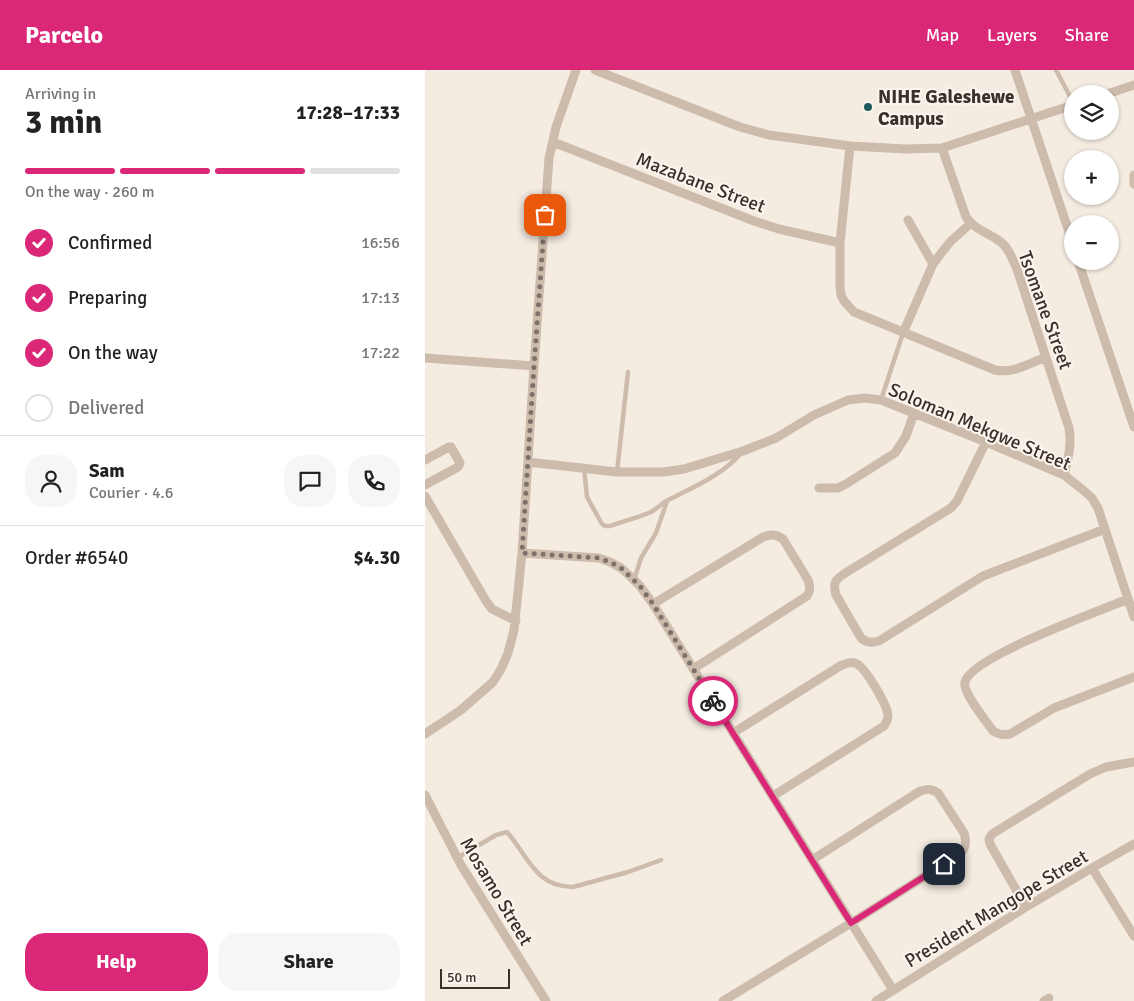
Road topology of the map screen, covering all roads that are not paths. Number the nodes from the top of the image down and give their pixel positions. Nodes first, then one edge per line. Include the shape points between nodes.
1 (576, 70) edge
2 (595, 70) edge
3 (1015, 70) edge
4 (1056, 70) edge
5 (1134, 85) edge
6 (1064, 86) edge
7 (1119, 90) edge
8 (1064, 107) edge
9 (1031, 119) junction
10 (553, 142) junction
11 (850, 146) junction
12 (943, 148) junction
13 (1134, 175) edge
14 (1134, 184) edge
15 (1064, 217) edge
16 (908, 220) dead end
17 (970, 224) junction
18 (840, 243) junction
19 (933, 264) junction
20 (1081, 270) edge
21 (903, 333) junction
22 (1046, 357) junction
23 (425, 358) edge
24 (534, 366) junction
25 (628, 372) dead end
26 (881, 400) junction
27 (914, 413) junction
28 (1134, 427) edge
29 (986, 442) junction
30 (743, 451) junction
31 (425, 460) edge
32 (528, 462) junction
33 (584, 468) junction
34 (617, 472) junction
35 (1064, 475) junction
36 (425, 485) edge
37 (819, 488) dead end
38 (425, 496) edge
39 (667, 500) junction
40 (1105, 529) junction
41 (522, 553) junction
42 (634, 580) junction
43 (1128, 599) junction
44 (653, 604) junction
45 (1134, 617) edge
46 (516, 621) junction
47 (693, 668) junction
48 (1134, 677) edge
49 (733, 733) junction
50 (425, 734) edge
51 (1134, 762) edge
52 (425, 795) edge
53 (773, 796) junction
54 (1134, 844) edge
55 (457, 858) junction
56 (661, 860) dead end
57 (812, 860) junction
58 (1092, 868) junction
59 (1026, 907) junction
60 (851, 923) junction
61 (1134, 936) edge
62 (893, 990) junction
63 (546, 1001) edge
64 (723, 1001) edge
65 (876, 1001) edge

1 - 10 street
2 - 11 street via 740,127 769,135
3 - 9 street
4 - 6 lane
5 - 7 street
8 - 9 street
9 - 12 street
9 - 15 street
10 - 18 street, Mazabane Street via 766,225
10 - 24 street via 549,158
11 - 12 street
11 - 18 street
12 - 17 street
13 - 14 street
16 - 19 street
17 - 19 street
17 - 22 street, Tsomane Street via 998,240 1010,253
18 - 21 street via 840,287 844,301 854,312
19 - 21 street
20 - 28 street
21 - 22 street via 1001,372
21 - 26 lane
22 - 35 street, Tsomane Street via 1071,439
23 - 24 street
24 - 32 street
25 - 34 lane
26 - 27 street, Soloman Mekgwe Street
26 - 30 street, Soloman Mekgwe Street via 848,400 814,415 776,438
27 - 29 street, Soloman Mekgwe Street
27 - 37 street via 906,436 895,453 838,488
29 - 35 street, Soloman Mekgwe Street
29 - 40 street via 951,508 835,582 836,595 866,642 879,641 983,576
30 - 34 street, Soloman Mekgwe Street via 684,469
30 - 39 lane via 726,468
31 - 36 street via 451,447 460,463
32 - 33 street, Soloman Mekgwe Street
32 - 41 street
33 - 34 street, Soloman Mekgwe Street
33 - 39 lane via 587,497 605,526 651,512
35 - 40 street, Soloman Mekgwe Street via 1092,498
38 - 46 street via 486,601 492,609
39 - 42 lane
40 - 43 street, Soloman Mekgwe Street
41 - 42 street via 599,558 621,568
41 - 46 street
42 - 44 street
43 - 45 street, Soloman Mekgwe Street
43 - 48 street via 1014,646 973,670 965,680 965,687 993,731 1004,735 1054,708
44 - 47 street
44 - 47 street via 763,537 773,534 783,539 808,580 810,592
46 - 50 street via 508,653 493,682 461,710
47 - 49 street
49 - 53 street
49 - 53 street via 840,666 851,662 863,668 886,707 888,715 884,726
51 - 59 street via 1106,767 1090,774 992,834 990,844
52 - 55 street, Mosamo Street
53 - 57 street
54 - 58 street, President Mangope Street
55 - 56 lane via 507,832 535,871 564,887 628,872
55 - 63 street, Mosamo Street
57 - 60 street
57 - 60 street via 920,791 929,789 938,793 964,833 965,847 960,854
58 - 59 street, President Mangope Street
58 - 61 street
59 - 62 street, President Mangope Street
60 - 62 street
60 - 64 street
62 - 65 street, President Mangope Street

